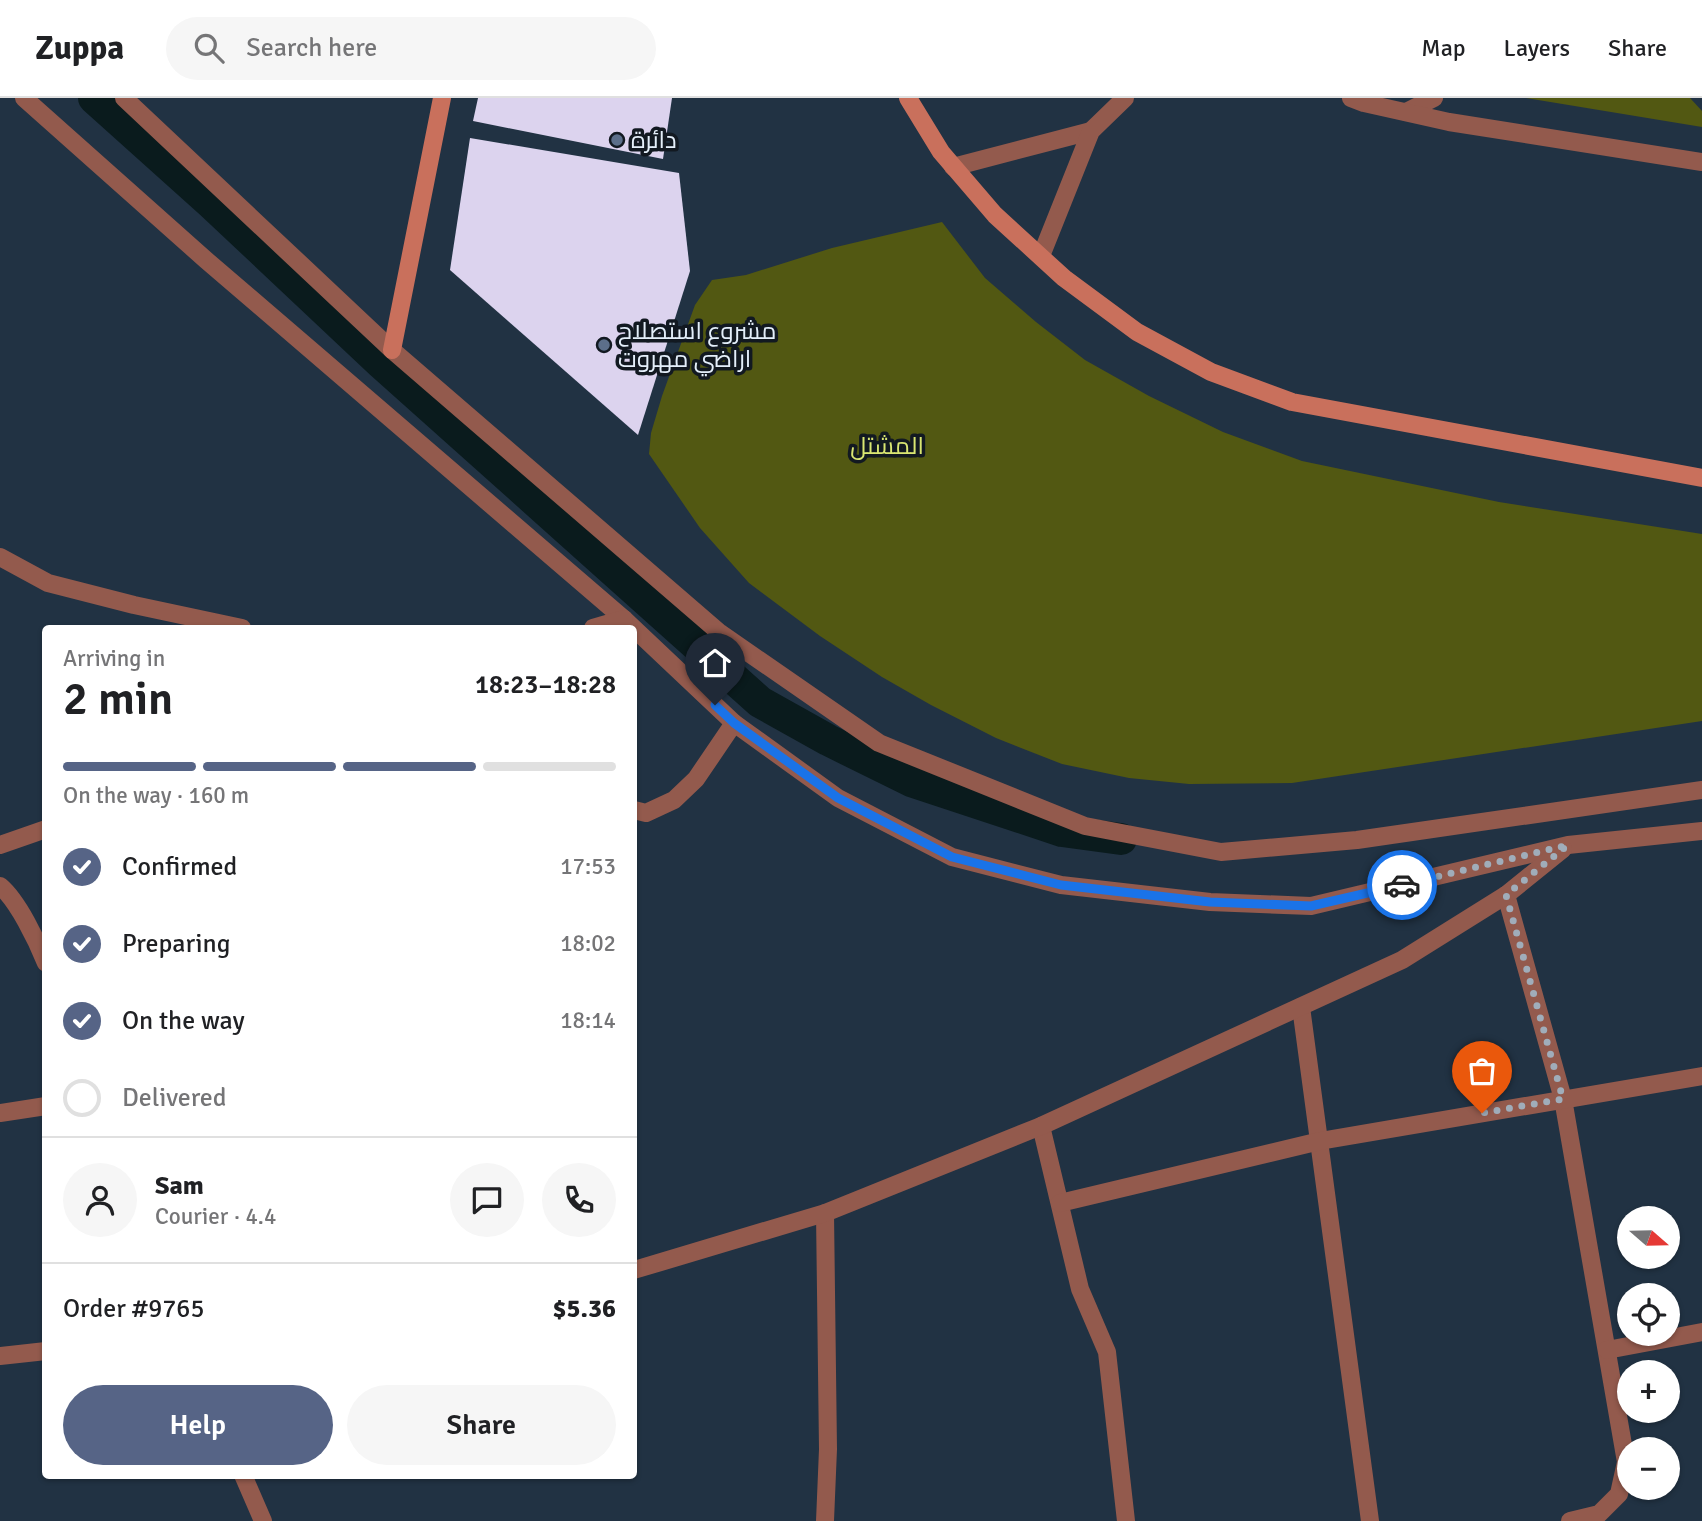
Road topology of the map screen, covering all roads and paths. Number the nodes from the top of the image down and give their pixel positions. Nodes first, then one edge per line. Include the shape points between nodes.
1 (24, 98) edge
2 (124, 98) edge
3 (442, 98) edge
4 (908, 98) edge
5 (1125, 98) edge
6 (1351, 98) edge
7 (1434, 98) edge
8 (1406, 112) junction
9 (1091, 131) junction
10 (1702, 163) edge
11 (953, 167) junction
12 (1041, 256) junction
13 (392, 350) junction
14 (1702, 478) edge
15 (0, 557) edge
16 (624, 619) junction
17 (228, 625) edge
18 (603, 625) edge
19 (630, 625) edge
20 (637, 631) edge
21 (734, 723) junction
22 (1702, 790) edge
23 (637, 811) edge
24 (42, 830) edge
25 (1702, 831) edge
26 (0, 845) edge
27 (1568, 845) junction
28 (0, 886) edge
29 (1506, 895) junction
30 (42, 954) edge
31 (1301, 1007) junction
32 (1702, 1076) edge
33 (1563, 1099) junction
34 (42, 1107) edge
35 (0, 1113) edge
36 (1041, 1126) junction
37 (1320, 1141) junction
38 (1060, 1203) junction
39 (825, 1213) junction
40 (637, 1269) edge
41 (1702, 1332) edge
42 (1607, 1350) junction
43 (42, 1351) edge
44 (0, 1356) edge
45 (245, 1479) edge
46 (263, 1521) edge
47 (825, 1521) edge
48 (1126, 1521) edge
49 (1370, 1521) edge
50 (1570, 1521) edge

1 - 16 street
2 - 13 street
3 - 13 street
4 - 11 street
5 - 9 street
6 - 8 street
7 - 8 street
8 - 10 street
9 - 11 street
9 - 12 street
11 - 12 street via 995,215
12 - 14 street via 1137,332 1211,372 1292,402
13 - 22 street via 720,633 879,743 1085,826 1221,852 1357,840
15 - 17 street via 48,583
16 - 18 street
16 - 19 street
20 - 21 street
21 - 23 street via 696,779 674,800 646,813
21 - 27 street via 838,798 952,857 1061,885 1210,902 1311,906
24 - 26 street
25 - 27 street
27 - 29 street
28 - 30 street via 10,895
29 - 31 street via 1402,960
29 - 33 street
31 - 36 street
31 - 37 street
32 - 33 street
33 - 37 street
33 - 42 street
34 - 35 street
36 - 38 street
36 - 39 street
37 - 38 street
37 - 49 street
38 - 48 street via 1080,1289 1107,1352
39 - 40 street
39 - 47 street
41 - 42 street
42 - 50 street via 1626,1462 1619,1494 1599,1514
43 - 44 street
45 - 46 street

